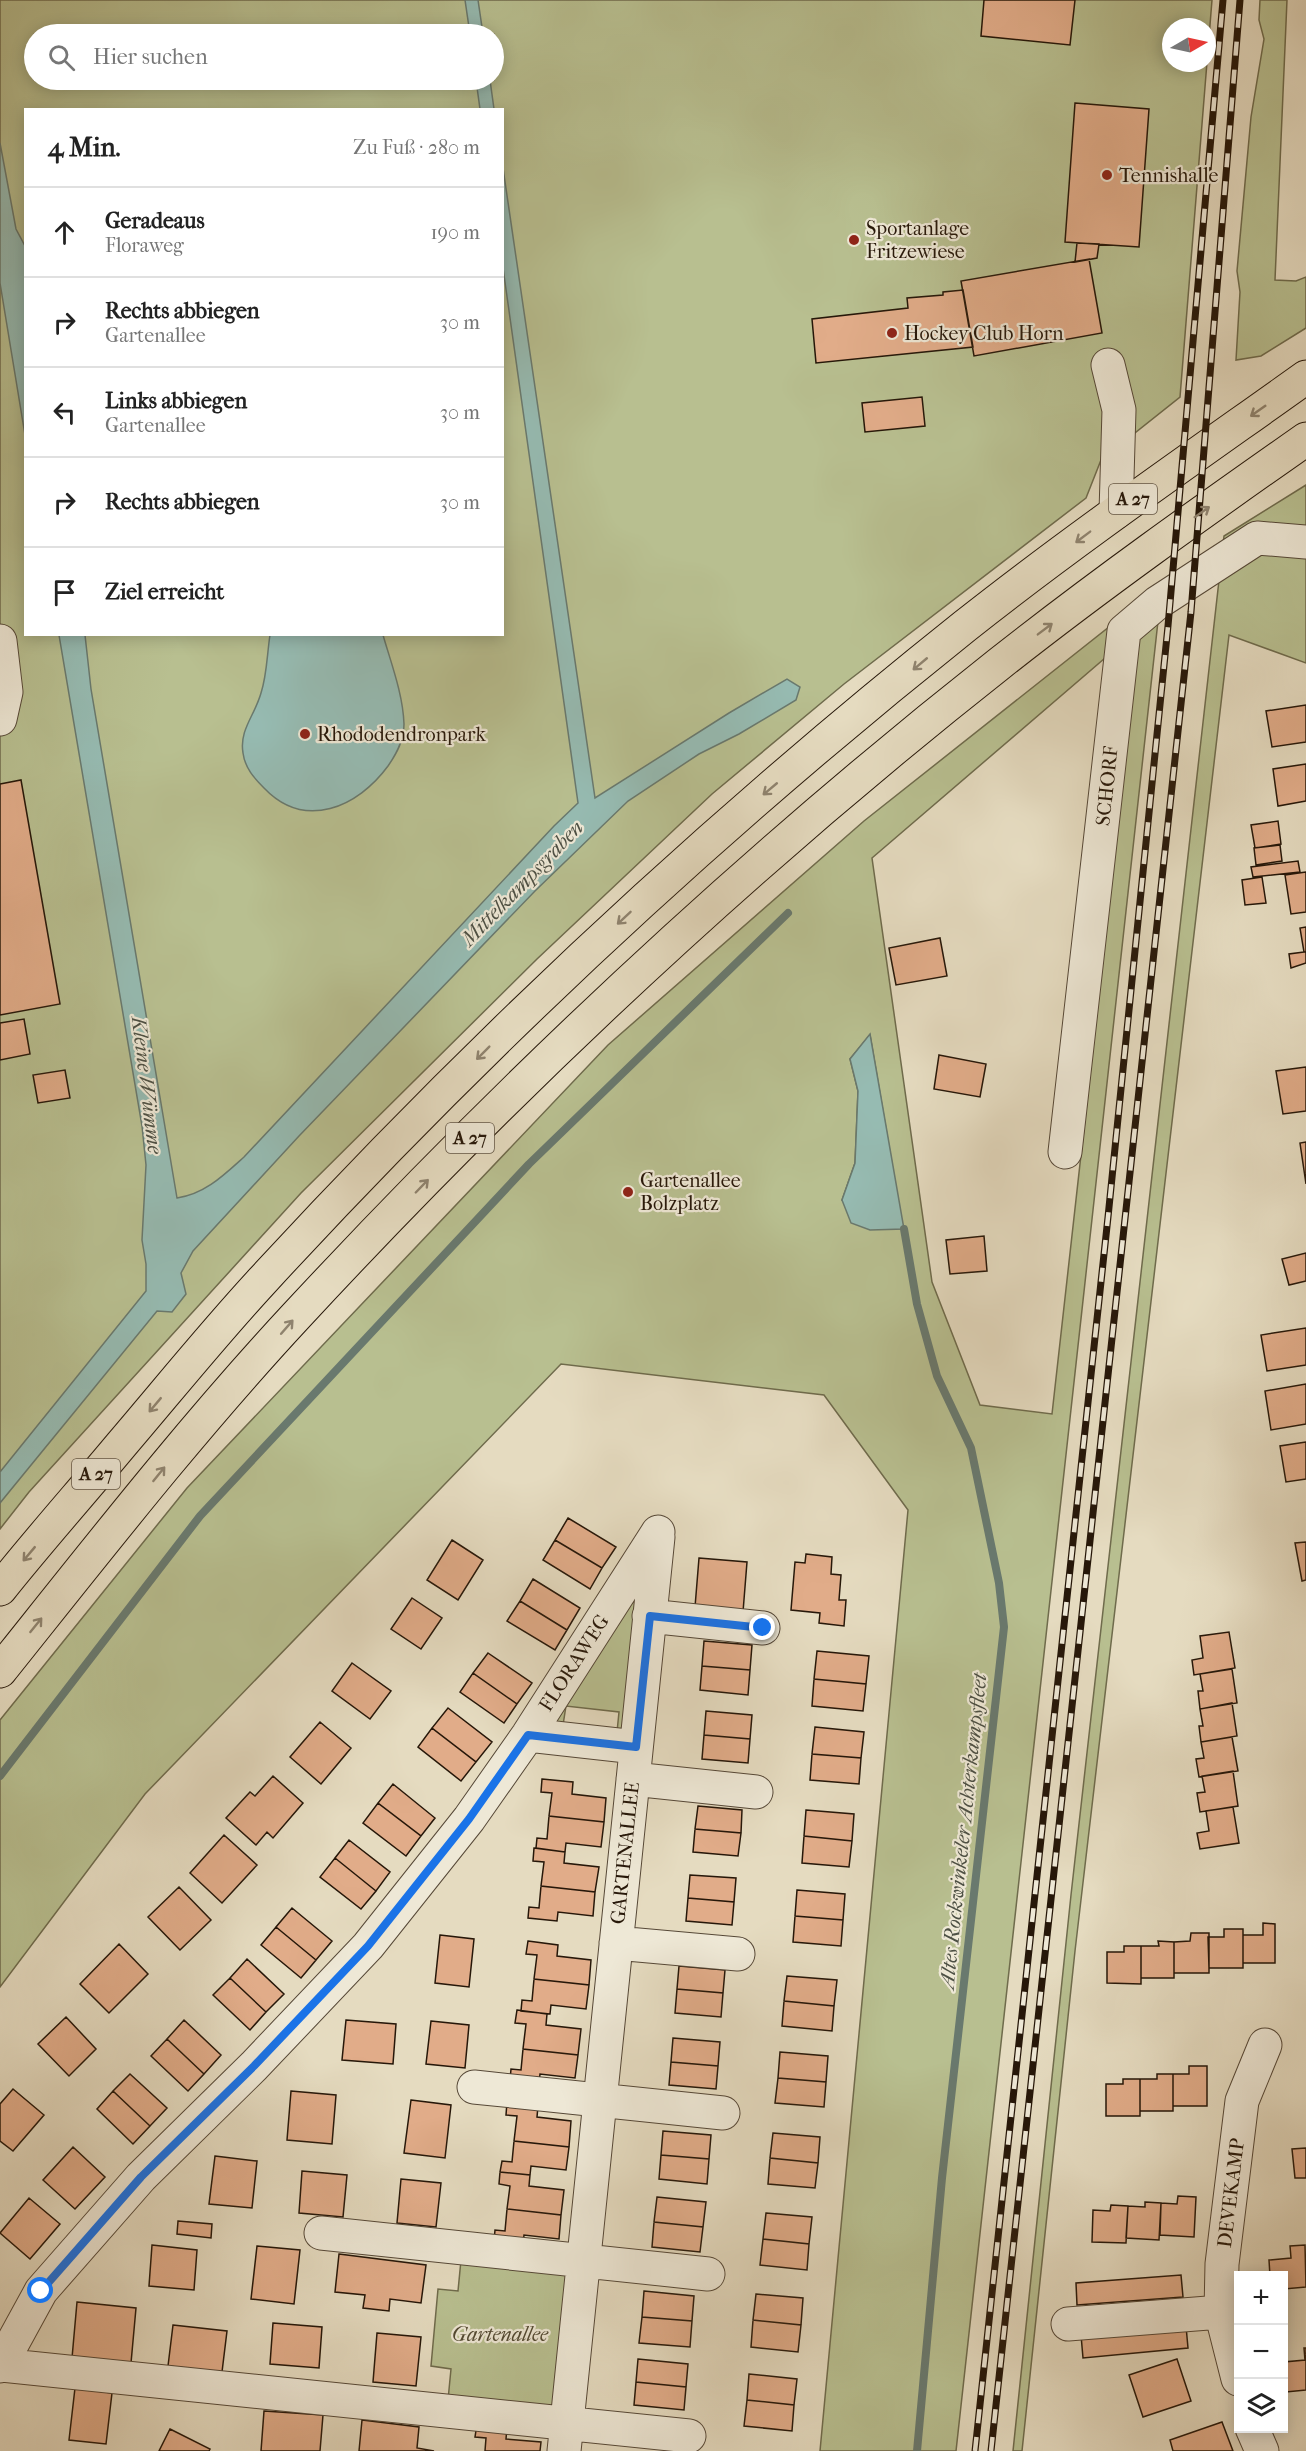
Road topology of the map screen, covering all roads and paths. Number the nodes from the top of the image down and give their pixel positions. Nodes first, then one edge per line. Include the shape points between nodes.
1 (1108, 364) dead end
2 (1306, 377) edge
3 (1306, 439) edge
4 (1116, 512) junction
5 (1306, 542) edge
6 (0, 642) edge
7 (0, 719) edge
8 (1065, 1152) dead end
9 (658, 1532) joint
10 (0, 1589) edge
11 (650, 1616) junction
12 (763, 1628) dead end
13 (0, 1671) edge
14 (528, 1735) junction
15 (635, 1763) junction
16 (756, 1792) dead end
17 (616, 1942) junction
18 (738, 1954) dead end
19 (1265, 2045) dead end
20 (474, 2087) dead end
21 (600, 2100) junction
22 (723, 2113) dead end
23 (321, 2233) dead end
24 (584, 2261) junction
25 (708, 2274) dead end
26 (1221, 2312) junction
27 (1068, 2324) dead end
28 (1234, 2360) edge
29 (0, 2365) edge
30 (1254, 2433) edge
31 (689, 2436) dead end
32 (565, 2437) edge
33 (1262, 2451) edge

1 - 4 street via 1119,410
2 -> 4 highway, A 27
13 -> 3 highway, A 27 via 164,1468 295,1317 558,1048 774,851 999,664
4 -> 10 highway, A 27 via 965,627 741,813 525,1012 260,1283
5 - 8 street, SCHORF via 1257,538 1157,603 1124,631
6 - 7 street via 6,692
9 - 11 street, GARTENALLEE
9 - 14 street, FLORAWEG
11 - 12 street
11 - 15 street, GARTENALLEE
14 - 15 street
14 - 29 street, FLORAWEG via 469,1819 368,1946 141,2177 41,2291
15 - 16 street
15 - 17 street, GARTENALLEE
17 - 18 street
17 - 21 street, GARTENALLEE
19 - 26 street, DEVEKAMP via 1242,2101 1222,2264
20 - 21 street
21 - 22 street
21 - 24 street, GARTENALLEE
23 - 24 street
24 - 25 street
24 - 32 street, GARTENALLEE
26 - 27 street
26 - 28 street, DEVEKAMP
29 - 32 street
30 - 33 street
31 - 32 street

